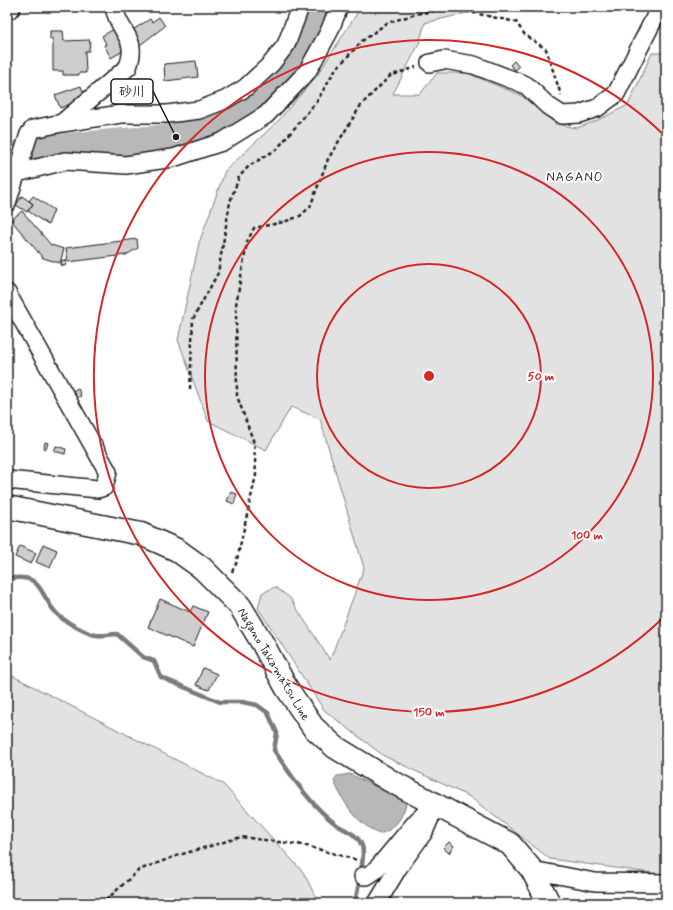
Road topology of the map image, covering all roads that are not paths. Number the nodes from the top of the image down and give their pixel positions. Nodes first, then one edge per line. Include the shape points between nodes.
1 (114, 7) edge
2 (300, 7) edge
3 (339, 7) edge
4 (660, 7) edge
5 (430, 63) road end
6 (62, 124) junction
7 (17, 173) junction
8 (7, 203) edge
9 (7, 293) edge
10 (7, 480) edge
11 (7, 507) edge
12 (436, 804) junction
13 (532, 870) junction
14 (359, 871) road end
15 (666, 883) edge
16 (377, 903) edge
17 (549, 903) edge

1 - 6 street via 116,19 132,47 128,67
2 - 6 street via 286,46 245,88 225,100 199,110 167,114 121,114
3 - 7 street via 329,32 307,72 266,115 222,142 173,158 126,165 65,161
4 - 5 street via 616,94 597,108 579,114 562,115 548,106 526,85 474,65 444,60
6 - 7 street via 33,129 29,134
7 - 8 street
9 - 10 street via 108,472 104,487 98,489
11 - 12 main road, Nagano Takamatsu Line via 141,534 177,550 202,568 240,606 286,687 313,727 335,747 389,780
12 - 13 main road, Nagano Takamatsu Line via 510,844
12 - 14 street via 416,821 376,870 367,876
12 - 16 street via 424,832
13 - 15 street via 595,882
13 - 17 main road, Nagano Takamatsu Line

